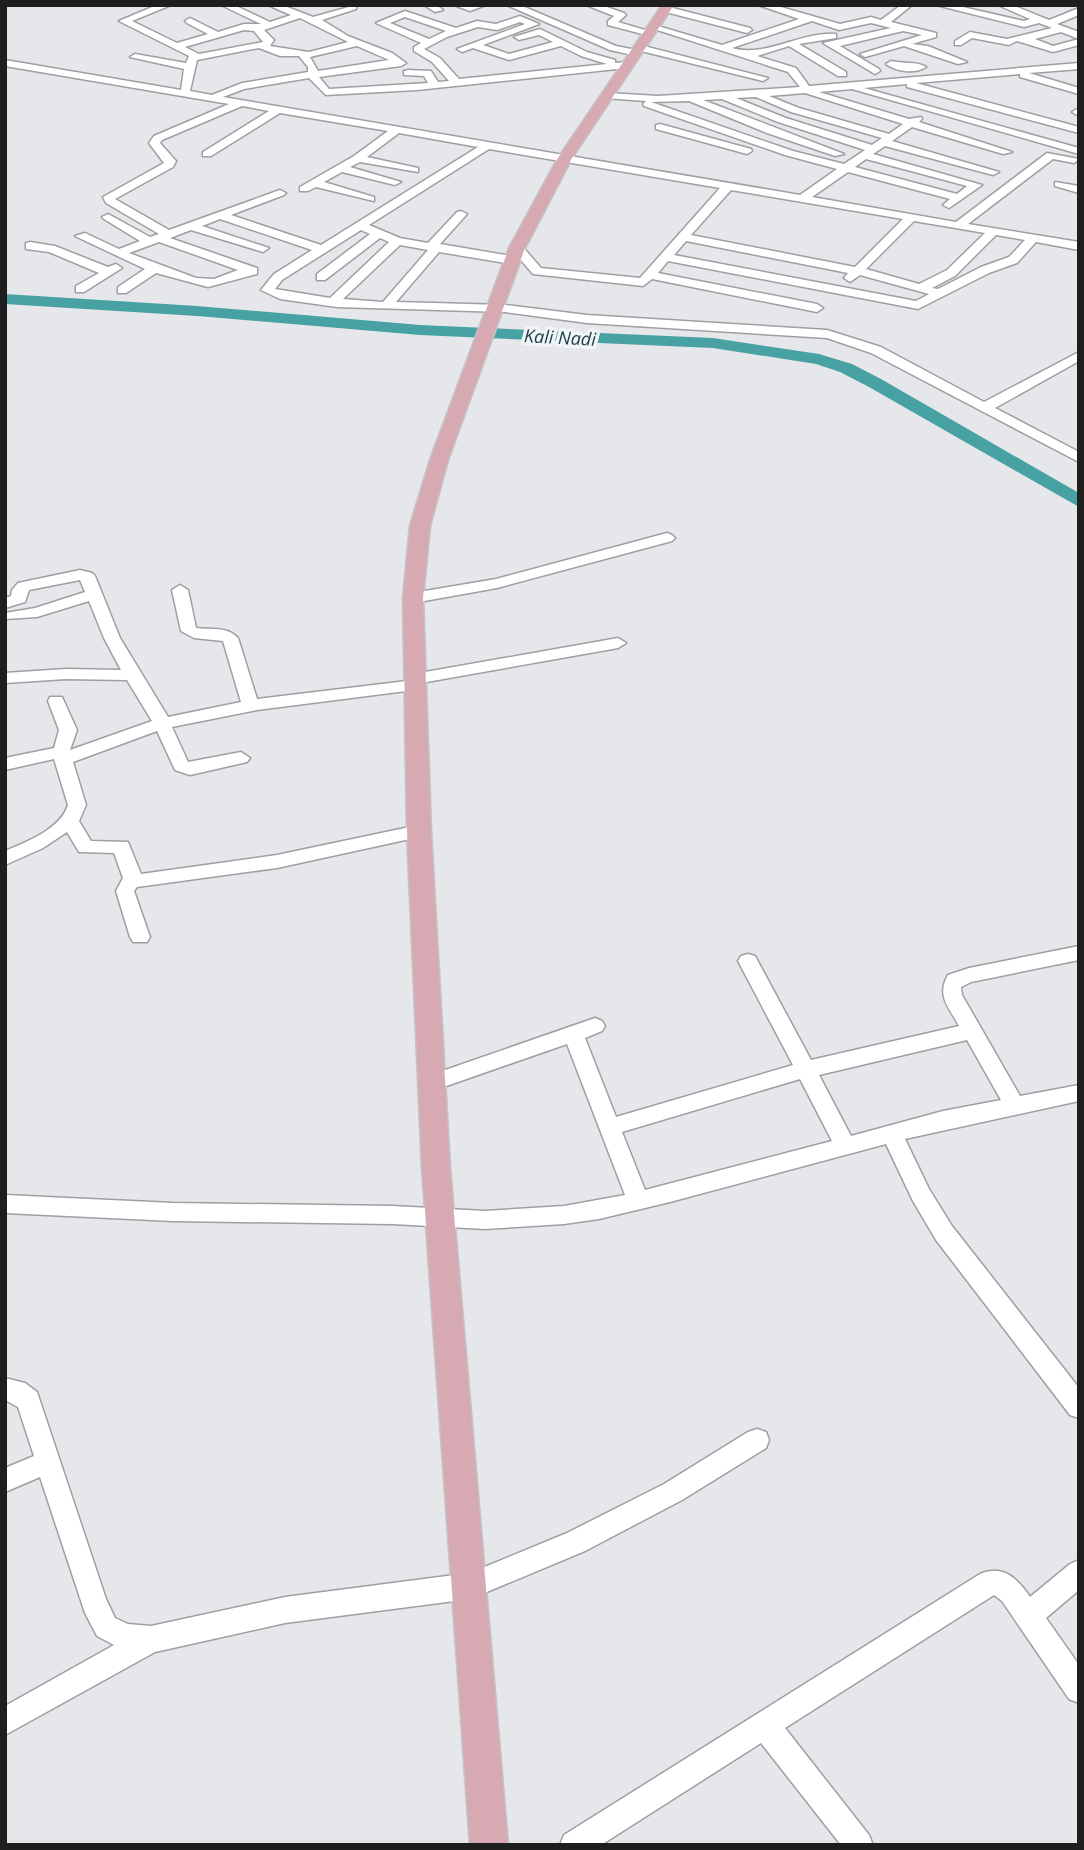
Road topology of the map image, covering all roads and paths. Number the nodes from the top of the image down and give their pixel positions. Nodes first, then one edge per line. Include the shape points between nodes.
1 (166, 5) edge
2 (226, 5) edge
3 (459, 5) edge
4 (481, 5) edge
5 (514, 5) edge
6 (591, 5) edge
7 (762, 5) edge
8 (907, 5) edge
9 (1003, 5) edge
10 (1031, 5) edge
11 (279, 6) edge
12 (666, 7) edge
13 (943, 7) edge
14 (359, 9) edge
15 (817, 9) dead end
16 (502, 10) dead end
17 (858, 11) dead end
18 (1079, 11) edge
19 (1018, 12) junction
20 (974, 13) junction
21 (489, 14) dead end
22 (833, 14) dead end
23 (300, 15) junction
24 (844, 16) dead end
25 (1067, 17) junction
26 (387, 18) junction
27 (477, 18) dead end
28 (809, 19) junction
29 (867, 20) junction
30 (1007, 20) junction
31 (1079, 20) edge
32 (190, 21) dead end
33 (887, 21) junction
34 (965, 21) dead end
35 (316, 22) junction
36 (1043, 22) junction
37 (922, 23) dead end
38 (269, 24) junction
39 (257, 29) junction
40 (906, 29) junction
41 (1061, 29) junction
42 (652, 30) junction
43 (747, 30) dead end
44 (957, 30) dead end
45 (455, 31) junction
46 (217, 35) junction
47 (971, 35) junction
48 (995, 35) dead end
49 (388, 36) dead end
50 (1079, 36) edge
51 (931, 37) junction
52 (1023, 39) junction
53 (832, 40) junction
54 (264, 41) junction
55 (1079, 42) edge
56 (357, 43) junction
57 (427, 43) junction
58 (561, 43) junction
59 (790, 43) junction
60 (958, 43) junction
61 (178, 46) junction
62 (725, 47) junction
63 (473, 48) junction
64 (906, 48) junction
65 (978, 48) dead end
66 (306, 54) junction
67 (865, 54) dead end
68 (748, 55) junction
69 (197, 56) junction
70 (135, 57) dead end
71 (633, 58) junction
72 (400, 61) junction
73 (962, 61) dead end
74 (5, 63) edge
75 (891, 64) dead end
76 (1078, 66) edge
77 (190, 67) junction
78 (999, 68) junction
79 (875, 71) dead end
80 (1013, 72) junction
81 (408, 74) junction
82 (842, 74) dead end
83 (312, 76) junction
84 (763, 78) dead end
85 (893, 79) junction
86 (457, 83) junction
87 (435, 85) junction
88 (846, 86) junction
89 (417, 87) junction
90 (804, 87) junction
91 (1079, 91) edge
92 (184, 93) junction
93 (610, 93) junction
94 (756, 94) junction
95 (723, 96) junction
96 (214, 98) junction
97 (691, 98) junction
98 (638, 99) junction
99 (241, 103) junction
100 (278, 110) junction
101 (931, 110) junction
102 (911, 123) junction
103 (660, 127) dead end
104 (397, 130) junction
105 (1079, 130) edge
106 (885, 140) junction
107 (488, 145) junction
108 (1079, 151) edge
109 (1007, 152) dead end
110 (207, 154) dead end
111 (864, 154) junction
112 (358, 158) junction
113 (565, 158) junction
114 (1079, 161) edge
115 (341, 168) junction
116 (414, 170) dead end
117 (841, 171) junction
118 (993, 172) dead end
119 (396, 182) dead end
120 (1059, 184) dead end
121 (728, 186) junction
122 (1079, 190) edge
123 (280, 193) dead end
124 (803, 198) junction
125 (959, 198) junction
126 (370, 199) dead end
127 (461, 214) dead end
128 (219, 215) junction
129 (108, 217) dead end
130 (912, 217) junction
131 (929, 220) junction
132 (360, 225) junction
133 (960, 225) junction
134 (189, 226) junction
135 (994, 231) junction
136 (377, 233) junction
137 (81, 236) dead end
138 (158, 237) junction
139 (686, 237) junction
140 (289, 238) junction
141 (1034, 238) junction
142 (397, 241) junction
143 (30, 246) dead end
144 (312, 246) junction
145 (1079, 246) edge
146 (262, 247) junction
147 (433, 248) junction
148 (118, 253) junction
149 (514, 254) junction
150 (667, 257) junction
151 (132, 258) junction
152 (236, 265) junction
153 (156, 267) junction
154 (858, 271) junction
155 (109, 272) junction
156 (262, 273) junction
157 (651, 275) junction
158 (321, 277) dead end
159 (923, 287) junction
160 (80, 289) dead end
161 (122, 290) dead end
162 (837, 291) junction
163 (941, 293) junction
164 (333, 302) junction
165 (386, 306) junction
166 (817, 308) junction
167 (494, 312) junction
168 (792, 330) junction
169 (1079, 356) edge
170 (1063, 365) junction
171 (1079, 374) edge
172 (984, 408) junction
173 (1079, 458) edge
174 (667, 538) dead end
175 (180, 590) dead end
176 (94, 594) junction
177 (413, 598) junction
178 (10, 609) edge
179 (618, 643) dead end
180 (132, 675) junction
181 (5, 678) edge
182 (414, 682) junction
183 (56, 701) dead end
184 (251, 706) junction
185 (163, 723) junction
186 (63, 755) junction
187 (241, 758) dead end
188 (5, 764) edge
189 (70, 821) junction
190 (419, 831) junction
191 (5, 859) edge
192 (134, 881) junction
193 (139, 937) dead end
194 (1079, 953) edge
195 (748, 961) dead end
196 (595, 1026) dead end
197 (972, 1031) junction
198 (573, 1034) junction
199 (805, 1070) junction
200 (432, 1083) junction
201 (1079, 1093) edge
202 (1014, 1105) junction
203 (610, 1127) junction
204 (892, 1134) junction
205 (846, 1146) junction
206 (638, 1200) junction
207 (5, 1204) edge
208 (440, 1218) junction
209 (5, 1389) edge
210 (1079, 1407) edge
211 (757, 1440) dead end
212 (47, 1462) junction
213 (5, 1480) edge
214 (1079, 1573) edge
215 (470, 1586) junction
216 (1028, 1616) junction
217 (152, 1639) junction
218 (1079, 1689) edge
219 (5, 1721) edge
220 (765, 1725) junction
221 (489, 1845) edge
222 (574, 1845) edge
223 (859, 1845) edge

1 - 61 street via 124,21
2 - 38 street
3 - 4 street
5 - 16 street
5 - 71 street
6 - 42 street via 621,15 611,23
7 - 28 street
8 - 33 street
9 - 19 street
10 - 19 street
11 - 23 street
12 - 42 main road
12 - 43 street
13 - 20 street
14 - 26 street
14 - 35 street
15 - 22 street
17 - 33 street
18 - 25 street
19 - 36 street
20 - 30 street
20 - 34 street
21 - 27 street
23 - 35 street
23 - 38 street
24 - 29 street
25 - 31 street
25 - 36 street
26 - 45 street via 408,14
26 - 57 street via 381,23
28 - 29 street via 839,27
28 - 62 street
29 - 33 street
30 - 36 street
30 - 48 street
32 - 46 street
33 - 40 street
35 - 54 street
35 - 56 street
36 - 41 street
37 - 40 street
38 - 39 street
39 - 46 street via 244,27
39 - 54 street
40 - 51 street
40 - 53 street
41 - 50 street
41 - 52 street
42 - 62 street
42 - 71 main road
44 - 47 street
45 - 57 street
45 - 63 street via 477,24 496,27 520,19 534,24
46 - 61 street
47 - 52 street via 1008,42
47 - 60 street
49 - 57 street
51 - 60 street
51 - 64 street
52 - 55 street via 1053,49
53 - 59 street
53 - 79 street
54 - 66 street via 279,55
54 - 69 street
56 - 66 street
56 - 72 street
57 - 63 street
57 - 86 street via 418,50 436,60
58 - 63 street via 509,57
58 - 63 street via 535,32
58 - 71 street via 597,58
59 - 68 street
59 - 82 street
60 - 65 street
61 - 69 street
62 - 68 street
64 - 67 street
64 - 73 street
64 - 75 street via 932,66 900,68
66 - 83 street
68 - 90 street via 792,70
69 - 77 street
70 - 77 street
71 - 84 street
71 - 86 street
71 - 93 main road
72 - 81 street
72 - 83 street
74 - 92 street
76 - 78 street
76 - 80 street
77 - 92 street
78 - 80 street
78 - 85 street via 938,69
80 - 85 street
80 - 91 street
81 - 87 street via 427,73
81 - 89 street
83 - 89 street via 329,93
83 - 96 street via 232,88
85 - 88 street
85 - 90 street
85 - 105 street
86 - 87 street
87 - 89 street
88 - 90 street
88 - 101 street
90 - 93 street
90 - 94 street
90 - 102 street
92 - 96 street
93 - 98 street
93 - 113 main road
94 - 95 street
94 - 106 street
95 - 97 street
95 - 111 street
96 - 99 street
97 - 98 street
97 - 111 street via 741,120
98 - 117 street
99 - 100 street
99 - 138 street via 158,138 156,148 169,165 109,197
100 - 104 street
100 - 110 street
101 - 102 street
101 - 108 street
102 - 106 street
102 - 109 street
103 - 117 street
104 - 107 street
104 - 112 street
106 - 111 street
106 - 118 street
107 - 113 street
107 - 132 street
111 - 117 street
111 - 125 street via 976,185
112 - 115 street
112 - 116 street
113 - 121 street
113 - 149 main road
114 - 133 street via 1051,155
115 - 119 street
115 - 126 street via 309,186
117 - 124 street
117 - 125 street
120 - 122 street
121 - 124 street
121 - 139 street
123 - 128 street
124 - 130 street
125 - 131 street
127 - 147 street
128 - 134 street
128 - 140 street
129 - 138 street
130 - 131 street
130 - 154 street
131 - 133 street
132 - 136 street
132 - 144 street
133 - 135 street
134 - 138 street
134 - 146 street
135 - 141 street
135 - 159 street via 951,273
136 - 142 street
136 - 158 street
137 - 148 street
138 - 148 street
138 - 152 street
139 - 150 street
139 - 154 street
140 - 144 street
140 - 146 street
141 - 145 street
141 - 163 street via 1013,260
142 - 147 street
142 - 164 street
143 - 155 street via 51,249
144 - 156 street
146 - 152 street
147 - 149 street
147 - 165 street
148 - 151 street
149 - 157 street via 545,272 639,283
149 - 167 main road
150 - 157 street
150 - 162 street
151 - 153 street
151 - 155 street
152 - 156 street
153 - 156 street via 208,283
153 - 161 street
154 - 159 street
154 - 162 street
155 - 160 street
156 - 164 street via 270,293
157 - 166 street
159 - 163 street
162 - 163 street via 910,305
162 - 166 street
164 - 165 street
165 - 167 street
166 - 168 street
167 - 168 street
167 - 177 main road via 439,460 420,526
168 - 172 street via 856,341
169 - 170 street
170 - 171 street
170 - 172 street
172 - 173 street
174 - 177 street via 486,585
175 - 184 street via 189,631 230,638
176 - 178 street via 52,608
176 - 178 street via 86,576 80,575 24,586
176 - 180 street
177 - 182 main road
179 - 182 street
180 - 181 street
180 - 185 street
182 - 184 street
182 - 190 main road
183 - 186 street via 68,730
184 - 185 street
185 - 186 street
185 - 187 street via 183,768
186 - 188 street
186 - 189 street via 77,805
189 - 191 street
189 - 192 street via 86,848 121,846
190 - 192 street via 264,866
190 - 200 main road
192 - 193 street via 125,891
194 - 197 street via 955,980 952,995
195 - 199 street
196 - 198 street
197 - 199 street
197 - 202 street
198 - 200 street
198 - 203 street
199 - 203 street
199 - 205 street
200 - 208 main road
201 - 202 street
202 - 204 street
203 - 206 street
204 - 205 street
204 - 210 street via 944,1233
205 - 206 street
206 - 208 street via 542,1217
207 - 208 street
208 - 215 main road
209 - 212 street via 28,1401
211 - 215 street via 673,1492 576,1542
212 - 213 street
212 - 217 street via 94,1604 106,1627 125,1637
214 - 216 street
215 - 217 street via 285,1610
215 - 221 main road
216 - 218 street
216 - 220 street via 1004,1586 989,1583
217 - 219 street
220 - 222 street
220 - 223 street

